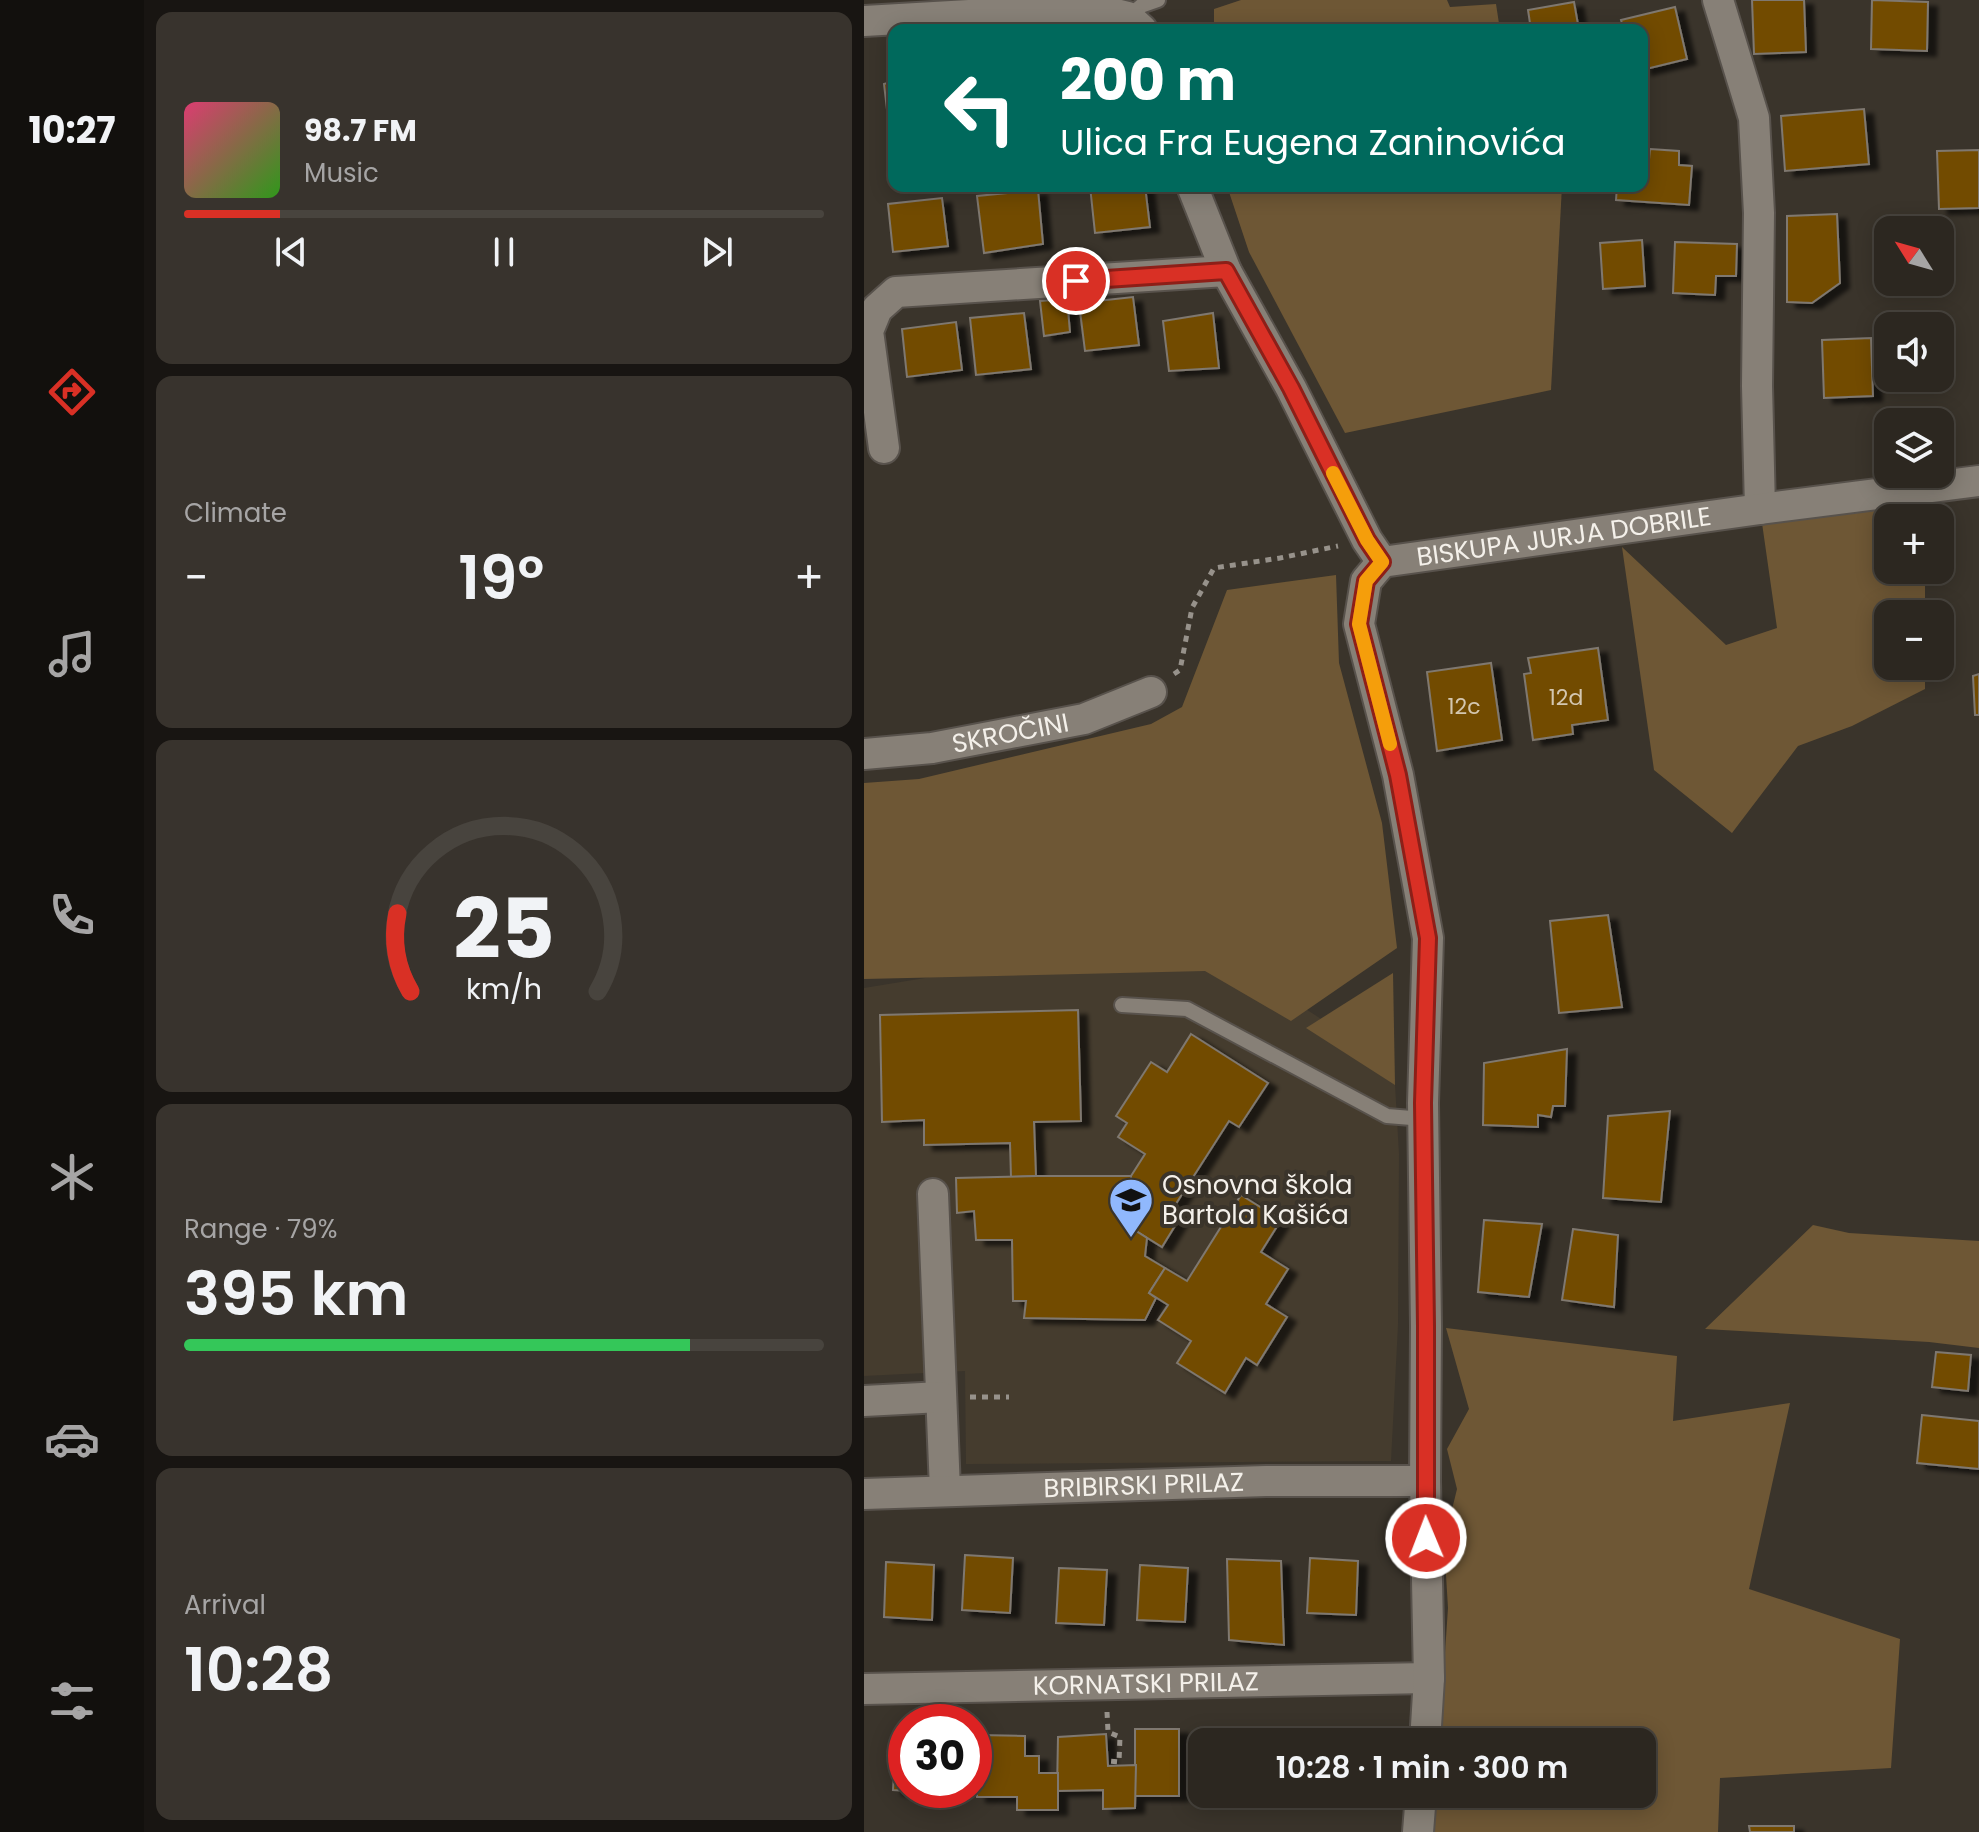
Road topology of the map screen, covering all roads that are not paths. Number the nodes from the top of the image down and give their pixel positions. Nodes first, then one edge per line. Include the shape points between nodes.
1 (1158, 0) edge
2 (1718, 0) edge
3 (864, 21) edge
4 (1135, 23) edge
5 (1194, 192) edge
6 (1226, 271) junction
7 (884, 448) dead end
8 (1979, 481) edge
9 (1760, 509) junction
10 (1375, 551) junction
11 (1151, 692) road end
12 (864, 754) edge
13 (1122, 1005) dead end
14 (1424, 1119) junction
15 (933, 1194) dead end
16 (941, 1397) junction
17 (864, 1401) edge
18 (1425, 1481) junction
19 (945, 1490) junction
20 (864, 1494) edge
21 (1429, 1678) junction
22 (864, 1689) edge
23 (1426, 1728) edge
24 (1420, 1808) edge
25 (1418, 1832) edge

1 - 4 lane via 1141,6
2 - 9 street via 1754,118
3 - 4 street via 1091,8
5 - 6 street
6 - 7 street via 896,292 877,309 868,331
6 - 10 street
8 - 9 street, BISKUPA JURJA DOBRILE
9 - 10 street, BISKUPA JURJA DOBRILE
10 - 14 street, BISKUPA JURJA DOBRILE via 1359,624 1398,775 1428,938
11 - 12 street, SKROČINI via 1084,719 932,748
13 - 14 lane via 1187,1009 1387,1116
14 - 18 street, BISKUPA JURJA DOBRILE
15 - 16 street
16 - 17 street
16 - 19 street
18 - 19 street, BRIBIRSKI PRILAZ
18 - 21 street, BISKUPA JURJA DOBRILE
19 - 20 street, BRIBIRSKI PRILAZ
21 - 22 street, KORNATSKI PRILAZ
21 - 23 street, BISKUPA JURJA DOBRILE
24 - 25 street

